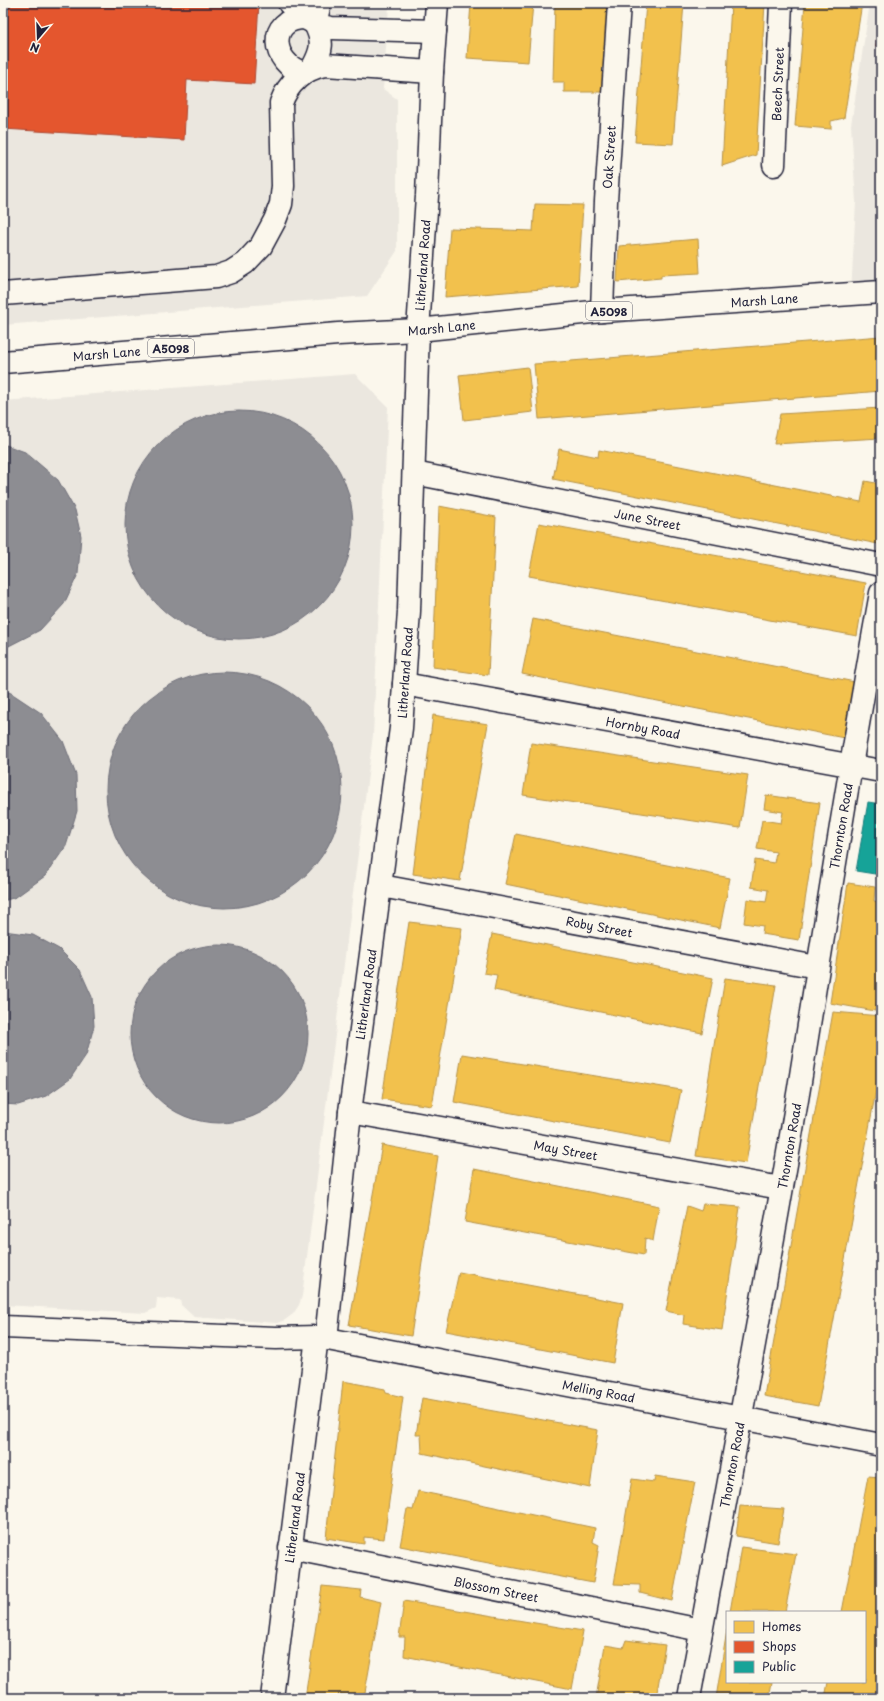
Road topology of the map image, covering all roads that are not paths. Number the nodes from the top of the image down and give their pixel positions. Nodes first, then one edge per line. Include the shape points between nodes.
1 (289, 3) edge
2 (438, 3) edge
3 (619, 3) edge
4 (781, 3) edge
5 (313, 15) edge
6 (435, 31) junction
7 (308, 70) junction
8 (432, 72) junction
9 (774, 165) dead end
10 (881, 292) edge
11 (3, 294) edge
12 (602, 311) junction
13 (418, 330) junction
14 (3, 362) edge
15 (414, 473) junction
16 (881, 565) edge
17 (881, 593) edge
18 (404, 684) junction
19 (851, 765) junction
20 (881, 771) edge
21 (381, 886) junction
22 (817, 967) junction
23 (350, 1112) junction
24 (781, 1188) junction
25 (3, 1327) edge
26 (321, 1338) junction
27 (741, 1419) junction
28 (881, 1445) edge
29 (290, 1548) junction
30 (701, 1630) junction
31 (272, 1698) edge
32 (689, 1698) edge

1 - 5 street
2 - 6 street, Litherland Road
3 - 12 street, Oak Street via 606,201
4 - 9 street, Beech Street
5 - 6 street via 331,28
5 - 7 street via 320,34 321,52
5 - 7 street via 287,21 278,35 280,53 285,63 294,70
6 - 8 street, Litherland Road
7 - 8 street via 325,65
7 - 11 street via 285,92 281,103 281,204 261,246 245,263 231,272 216,276
8 - 13 street, Litherland Road via 427,204
10 - 12 street, Marsh Lane / A5098
12 - 13 street, Marsh Lane / A5098
13 - 14 street, Marsh Lane / A5098 via 338,334
13 - 15 street, Litherland Road
15 - 16 street, June Street
15 - 18 street, Litherland Road
17 - 19 street, Thornton Road
18 - 19 street, Hornby Road
18 - 21 street, Litherland Road
19 - 20 street, Hornby Road
19 - 22 street, Thornton Road
21 - 22 street, Roby Street
21 - 23 street, Litherland Road
22 - 24 street, Thornton Road
23 - 24 street, May Street
23 - 26 street, Litherland Road via 341,1206
24 - 27 street, Thornton Road
25 - 26 street, Melling Road
26 - 27 street, Melling Road
26 - 29 street, Litherland Road
27 - 28 street, Melling Road
27 - 30 street, Thornton Road
29 - 30 street, Blossom Street
29 - 31 street, Litherland Road
30 - 32 street, Thornton Road

